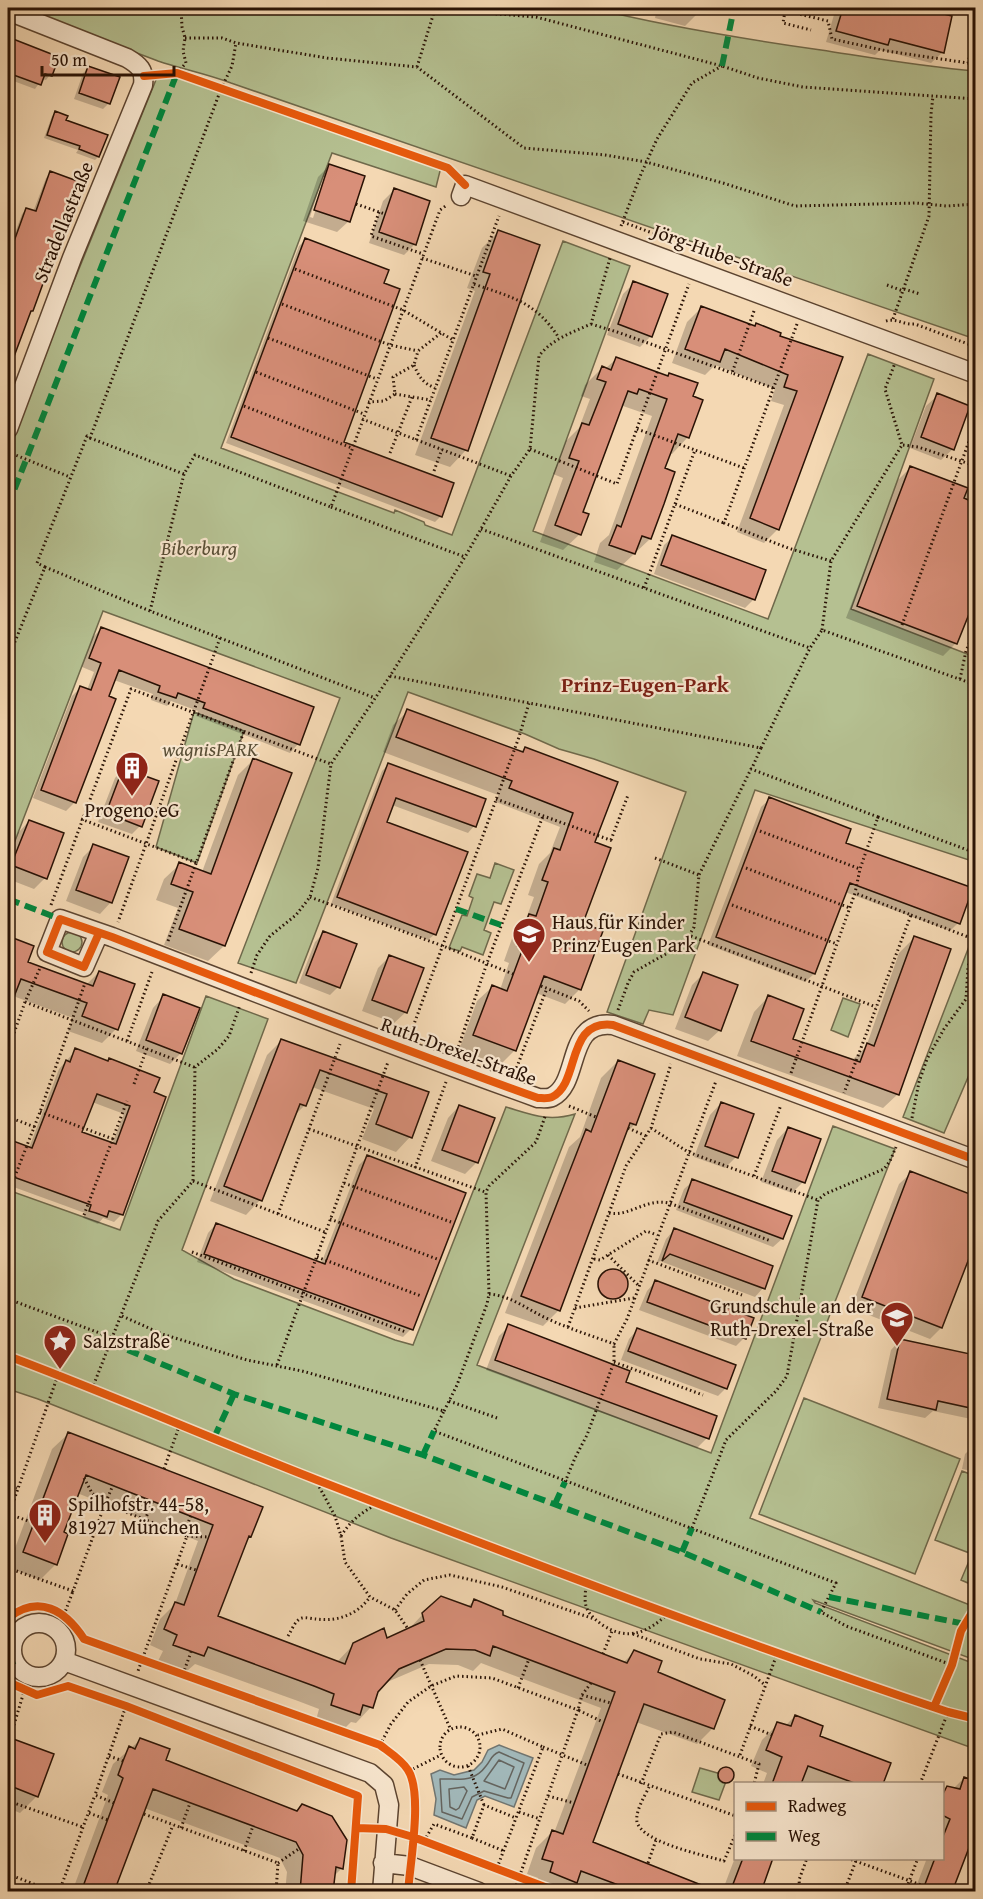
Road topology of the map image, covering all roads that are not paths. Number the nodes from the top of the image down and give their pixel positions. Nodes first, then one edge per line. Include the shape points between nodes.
1 (8, 11) edge
2 (461, 196) road end
3 (975, 374) edge
4 (8, 429) edge
5 (106, 935) junction
6 (975, 1160) edge
7 (10, 1640) edge
8 (64, 1661) junction
9 (383, 1863) junction
10 (382, 1892) edge
11 (479, 1892) edge

1 - 4 street, Stradellastraße via 127,58 144,75
2 - 3 street, Jörg-Hube-Straße via 465,185 619,231 694,268
5 - 5 street, Ruth-Drexel-Straße via 84,967 47,952 60,919
5 - 6 street, Ruth-Drexel-Straße via 538,1098 550,1098 561,1090 583,1037 591,1028 608,1025
7 - 8 street via 18,1667 29,1675 49,1675
7 - 8 street via 29,1625 53,1626 66,1646
8 - 9 street via 370,1773 384,1785 389,1805
9 - 10 street
9 - 11 street via 410,1866

